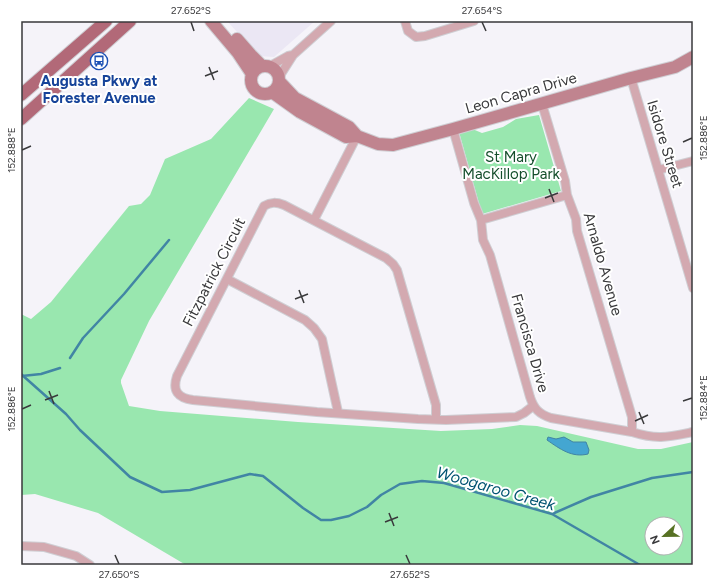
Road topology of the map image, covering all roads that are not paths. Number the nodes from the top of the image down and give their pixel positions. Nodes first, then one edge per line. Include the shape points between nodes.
1 (106, 21) edge
2 (130, 21) edge
3 (211, 21) edge
4 (222, 21) edge
5 (331, 21) edge
6 (405, 21) edge
7 (474, 21) edge
8 (293, 55) junction
9 (693, 57) edge
10 (266, 66) junction
11 (252, 74) junction
12 (630, 78) junction
13 (279, 79) junction
14 (272, 92) junction
15 (21, 95) edge
16 (542, 104) junction
17 (21, 120) edge
18 (453, 129) junction
19 (357, 136) junction
20 (693, 161) edge
21 (658, 170) junction
22 (567, 195) junction
23 (314, 220) junction
24 (481, 220) junction
25 (227, 279) junction
26 (693, 288) edge
27 (533, 406) junction
28 (338, 412) junction
29 (436, 419) junction
30 (632, 432) junction
31 (693, 432) edge
32 (21, 546) edge
33 (90, 565) edge

1 - 15 main road
2 - 17 main road
3 - 11 street
4 - 10 street via 251,55
5 - 8 street
6 - 7 street via 408,31 416,37
8 - 10 street
8 - 13 street
9 - 12 street, Leon Capra Drive via 676,67
10 - 11 street
10 - 13 street via 277,72
11 - 14 street via 252,83 256,91 264,94
12 - 16 street, Leon Capra Drive
12 - 21 street, Isidore Street
13 - 14 street
13 - 19 street, Leon Capra Drive via 295,98 349,127
14 - 19 street, Leon Capra Drive via 300,112 346,137
16 - 18 street, Leon Capra Drive
16 - 22 street, Arnaldo Avenue
18 - 19 street, Leon Capra Drive via 393,145 378,144
18 - 24 street, Francisca Drive
19 - 23 street
20 - 21 street
21 - 26 street, Isidore Street
22 - 24 street
22 - 30 street, Arnaldo Avenue via 575,214 632,417
23 - 25 street, Fitzpatrick Circuit via 276,202 264,206
23 - 29 street, Fitzpatrick Circuit via 386,258 397,270 436,405
24 - 27 street, Francisca Drive via 483,240 490,255
25 - 28 street via 305,320 314,328 322,339
25 - 28 street, Fitzpatrick Circuit via 177,376 177,393 193,400
27 - 29 street, Fitzpatrick Circuit via 516,417
27 - 30 street, Francisca Drive via 551,418
28 - 29 street, Fitzpatrick Circuit
30 - 31 street, Francisca Drive via 662,438
32 - 33 street via 44,547 76,556

